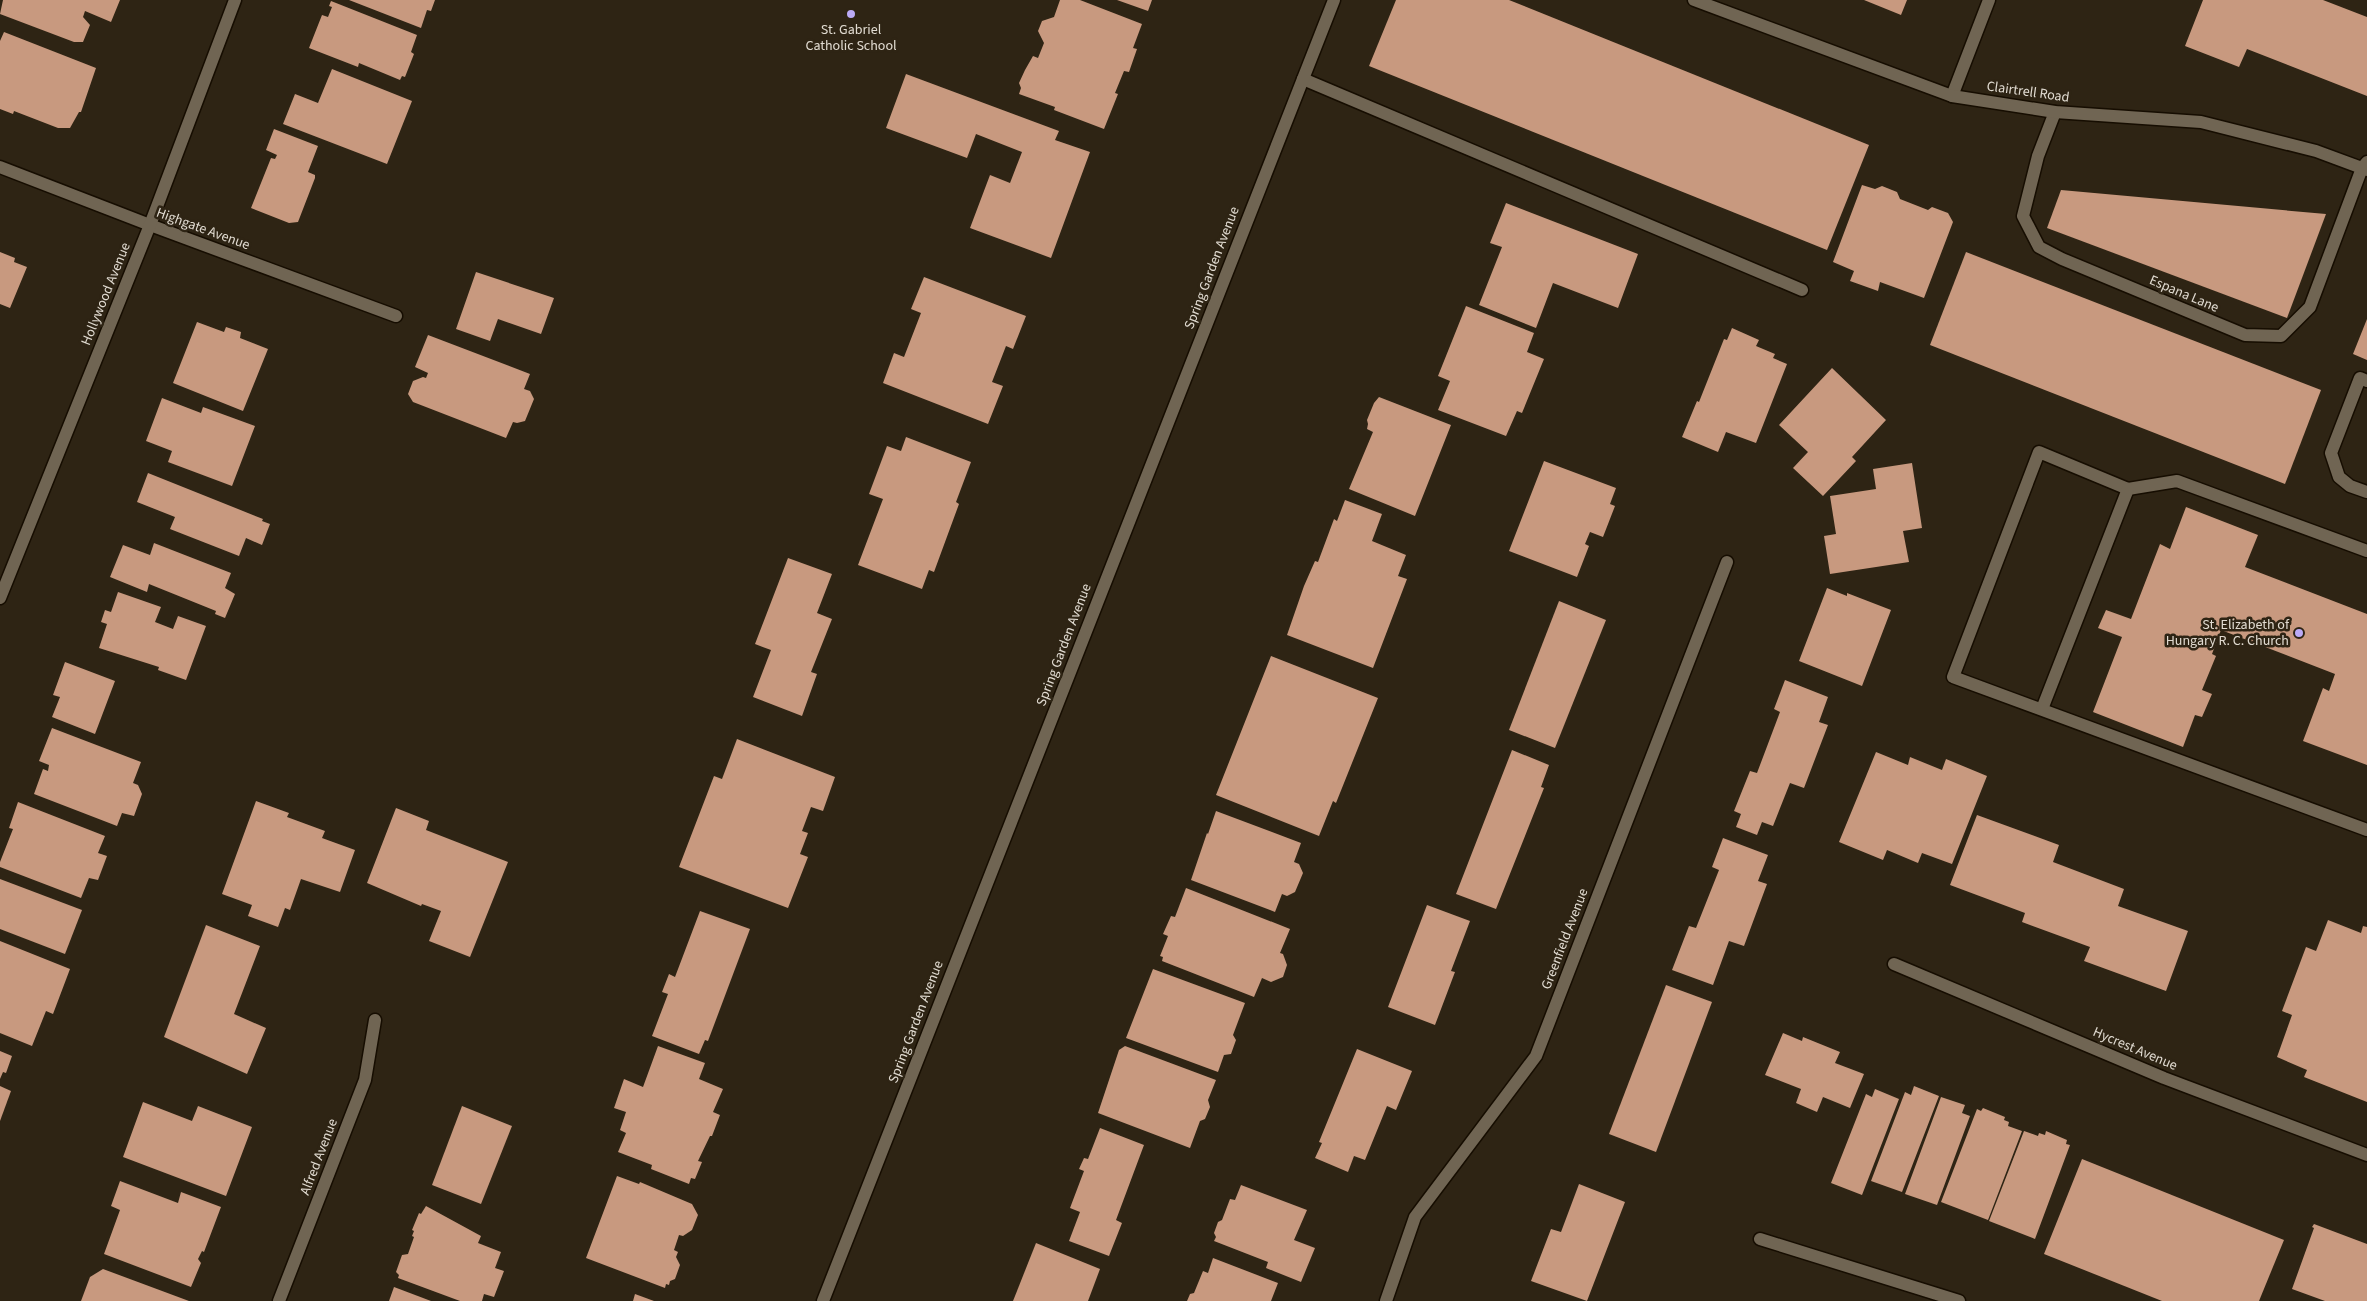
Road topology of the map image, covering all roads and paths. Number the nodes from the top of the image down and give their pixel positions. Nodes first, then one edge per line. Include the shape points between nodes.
1 (235, 0) edge
2 (1334, 0) edge
3 (1694, 0) edge
4 (1989, 0) edge
5 (1303, 79) junction
6 (1952, 96) junction
7 (2055, 112) junction
8 (0, 167) edge
9 (2365, 167) edge
10 (150, 225) junction
11 (1802, 290) dead end
12 (396, 316) dead end
13 (2367, 381) edge
14 (2128, 489) junction
15 (2367, 492) edge
16 (2367, 551) edge
17 (1727, 562) dead end
18 (0, 598) edge
19 (2042, 709) junction
20 (2367, 830) edge
21 (1894, 964) dead end
22 (375, 1020) dead end
23 (2367, 1155) edge
24 (1760, 1239) dead end
25 (1940, 1299) edge
26 (279, 1301) edge
27 (823, 1301) edge
28 (1386, 1301) edge
29 (1959, 1301) edge

1 - 10 street, Hollywood Avenue
2 - 5 street, Spring Garden Avenue
3 - 6 street, Clairtrell Road
4 - 6 street
5 - 11 street
5 - 27 street, Spring Garden Avenue
6 - 7 street, Clairtrell Road
7 - 9 street, Clairtrell Road via 2202,122
7 - 9 street, Espana Lane via 2038,156 2023,216 2039,248 2245,335 2281,336 2310,307
8 - 10 street, Highgate Avenue
10 - 12 street, Highgate Avenue
10 - 18 street, Hollywood Avenue
13 - 15 street via 2360,378 2331,453 2339,477 2350,486
14 - 16 street via 2177,481
14 - 19 street
14 - 19 street via 2039,452 1953,677
17 - 28 street, Greenfield Avenue via 1536,1056 1414,1218
19 - 20 street
21 - 23 street, Hycrest Avenue via 2164,1078
22 - 26 street, Alfred Avenue via 365,1080
24 - 25 street
25 - 29 street

